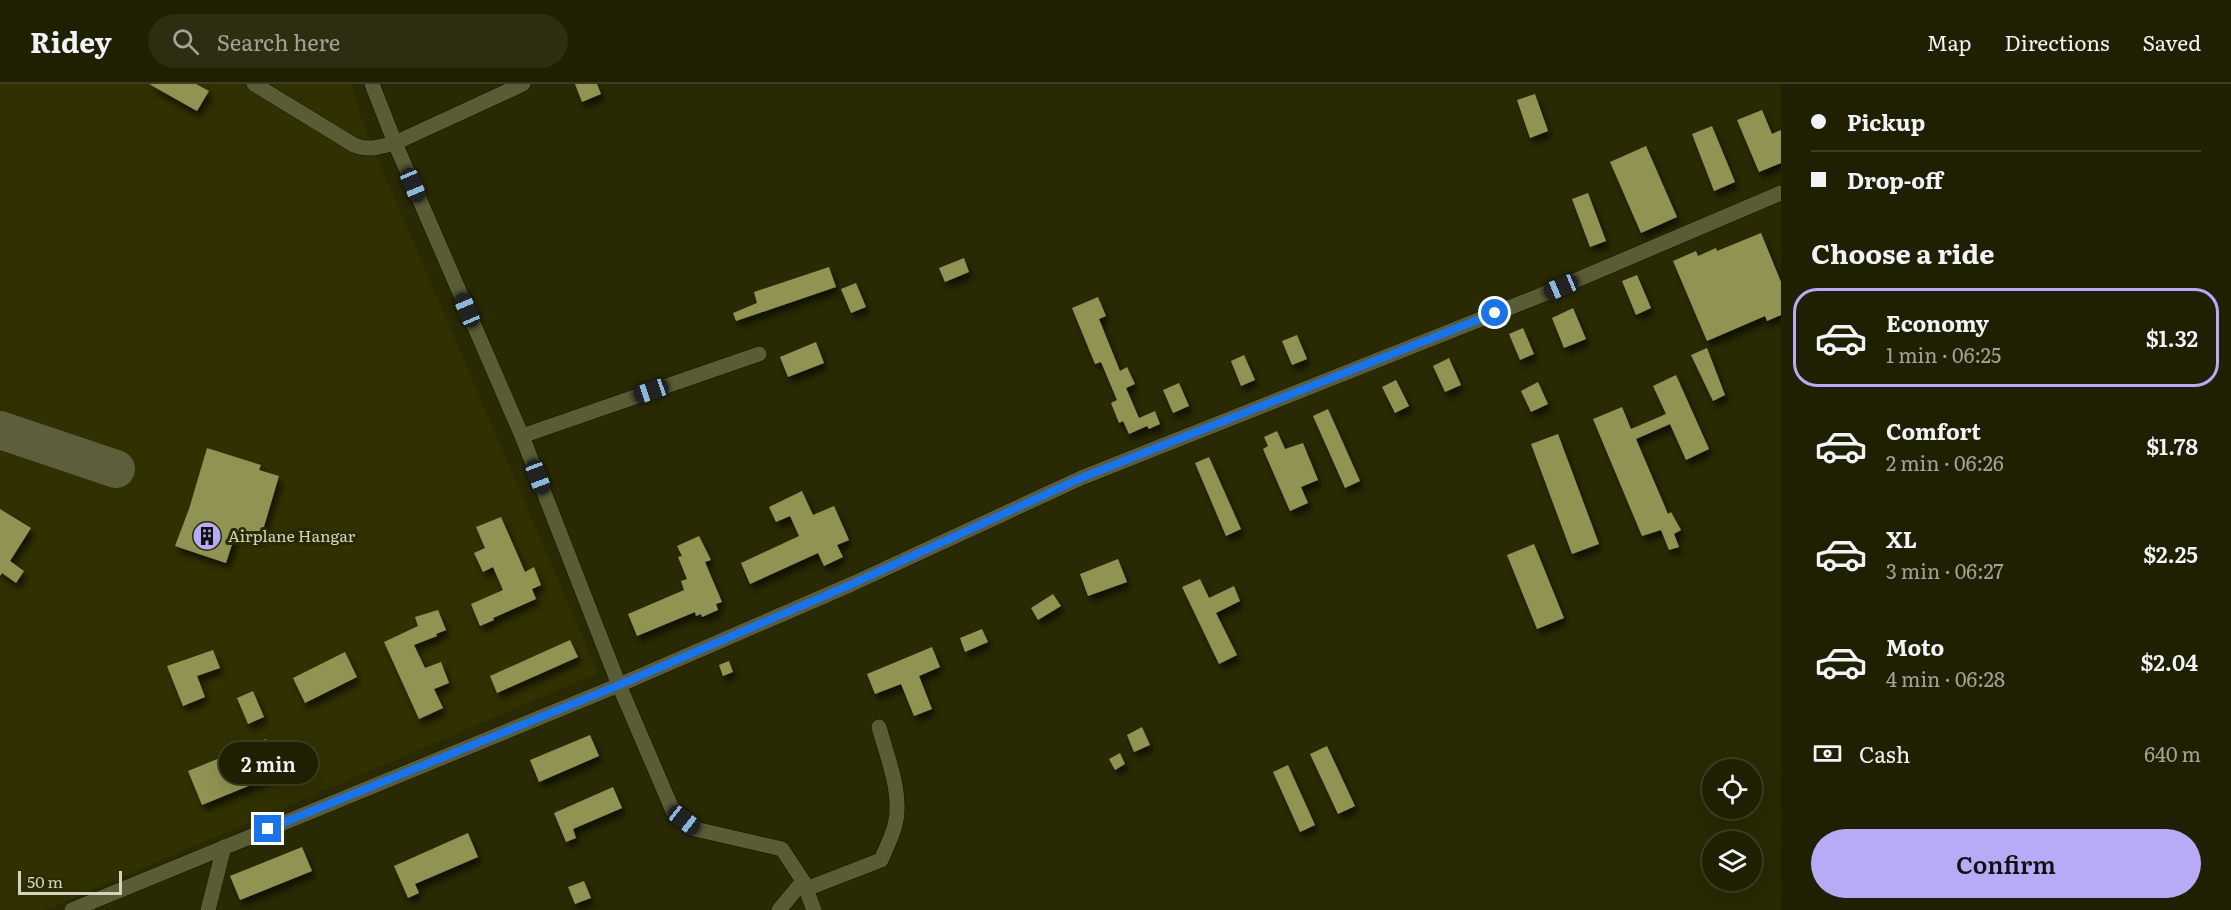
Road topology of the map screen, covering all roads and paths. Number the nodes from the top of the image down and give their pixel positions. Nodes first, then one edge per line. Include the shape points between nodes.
1 (254, 84) edge
2 (372, 84) edge
3 (523, 84) edge
4 (395, 143) junction
5 (1781, 193) edge
6 (759, 354) dead end
7 (522, 436) junction
8 (619, 685) junction
9 (879, 727) dead end
10 (224, 847) junction
11 (804, 885) junction
12 (72, 910) edge
13 (208, 910) edge
14 (779, 910) edge
15 (814, 910) edge

1 - 4 street via 354,145 374,149
2 - 4 street
3 - 4 street
4 - 7 street
5 - 8 street via 1539,296 1081,478 852,584
6 - 7 street
7 - 8 street
8 - 10 street
8 - 11 street via 673,811 695,829 782,849
9 - 11 street via 896,792 896,822 881,860
10 - 12 street
10 - 13 street
11 - 14 street
11 - 15 street

